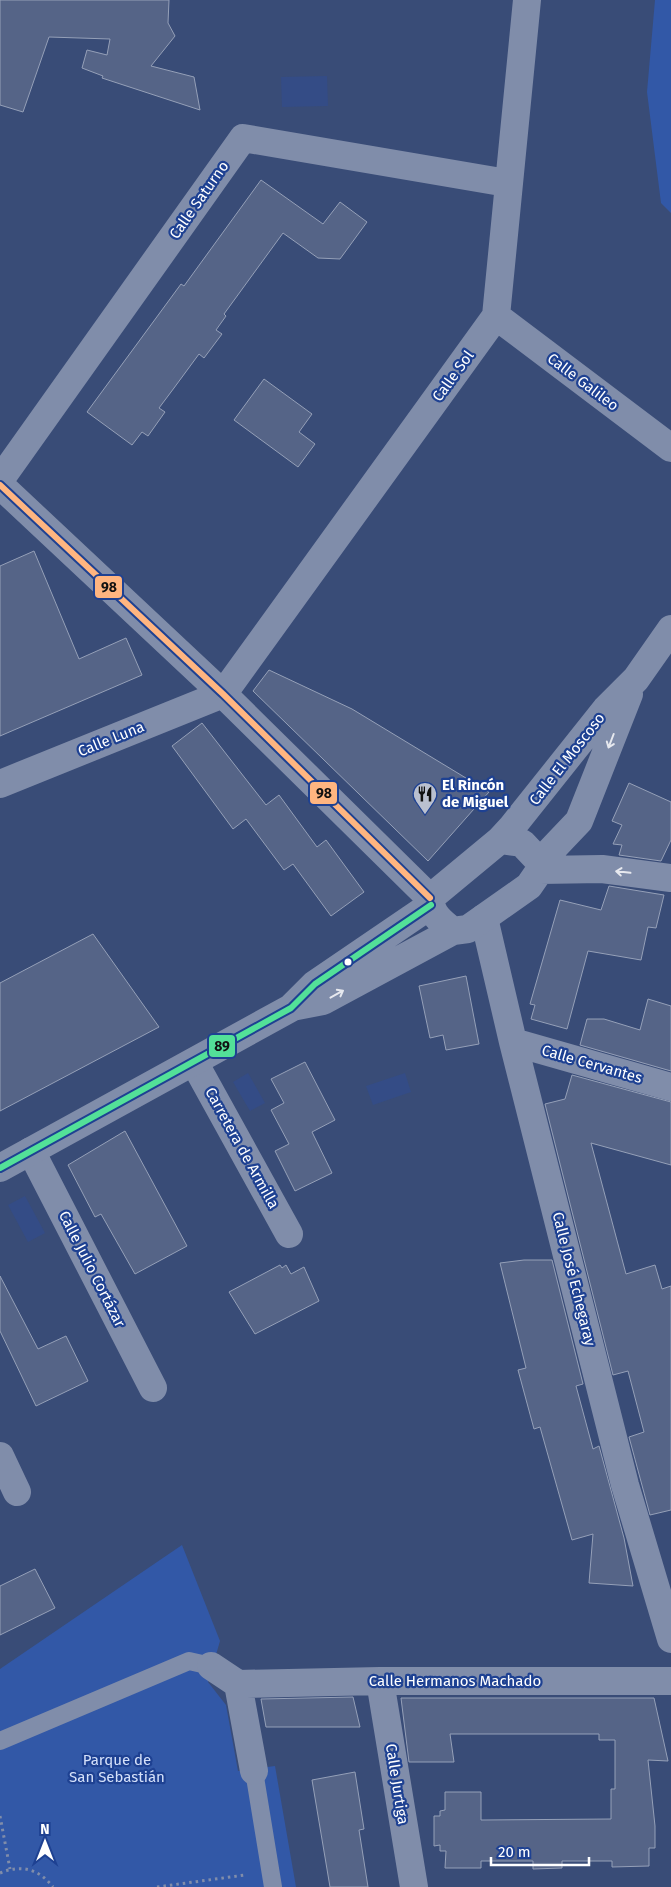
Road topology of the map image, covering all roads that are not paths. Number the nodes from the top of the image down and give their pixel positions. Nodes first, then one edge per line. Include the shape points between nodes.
1 (527, 0) edge
2 (507, 183) junction
3 (496, 316) junction
4 (671, 448) edge
5 (0, 480) edge
6 (0, 484) edge
7 (671, 629) edge
8 (636, 679) junction
9 (223, 694) junction
10 (0, 784) edge
11 (500, 840) junction
12 (540, 866) junction
13 (671, 878) edge
14 (431, 902) junction
15 (484, 918) junction
16 (452, 931) junction
17 (291, 1008) junction
18 (513, 1042) junction
19 (194, 1062) junction
20 (671, 1087) edge
21 (31, 1151) junction
22 (0, 1168) edge
23 (289, 1234) dead end
24 (153, 1388) dead end
25 (0, 1456) edge
26 (17, 1492) dead end
27 (671, 1639) edge
28 (211, 1666) joint
29 (380, 1681) junction
30 (671, 1681) edge
31 (238, 1684) junction
32 (0, 1741) edge
33 (254, 1770) joint
34 (272, 1879) edge
35 (414, 1887) edge

1 - 2 street
2 - 3 street
2 - 5 street, Calle Saturno via 243,138
3 - 4 street, Calle Galileo
3 - 9 street, Calle Sol
6 - 9 street
7 - 8 street, Calle El Moscoso
8 - 11 street, Calle El Moscoso via 606,709 534,802
8 -> 12 street, Calle El Moscoso via 579,821
9 - 10 street, Calle Luna
9 - 14 street
11 - 12 street via 522,843
11 - 14 street, Calle El Moscoso
13 -> 12 street via 602,869
12 - 15 street, Calle El Moscoso via 530,886
14 - 16 street via 438,920
14 - 17 street via 315,984
15 - 16 street, Calle El Moscoso via 468,929
15 - 18 street, Calle José Echegaray
17 -> 16 street via 323,1001
17 - 19 street
18 - 20 street, Calle Cervantes
18 - 27 street, Calle José Echegaray via 626,1485
19 - 21 street
19 - 23 street, Carretera de Armilla
21 - 22 street
21 - 24 street, Calle Julio Cortázar
25 - 26 street
28 - 31 street
28 - 32 lane via 189,1662
29 - 30 street, Calle Hermanos Machado
29 - 31 street, Calle Hermanos Machado
29 - 35 street, Calle Jurtiga
31 - 33 street
33 - 34 lane

